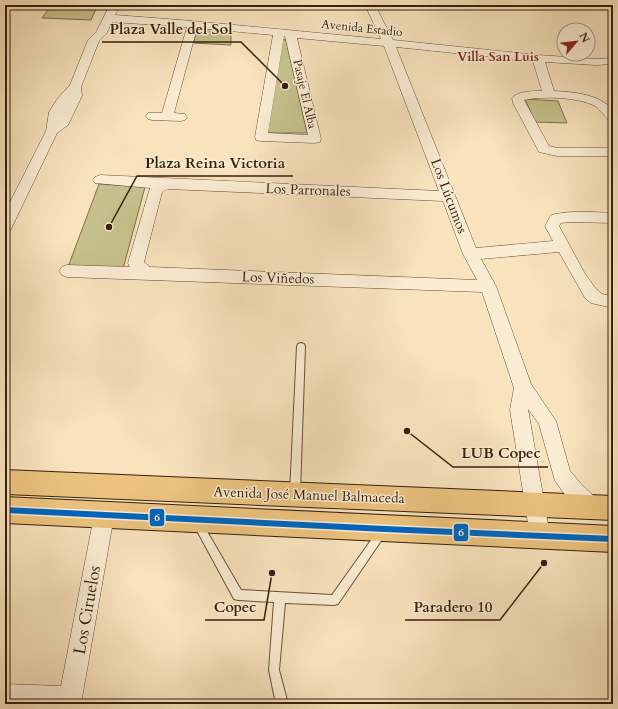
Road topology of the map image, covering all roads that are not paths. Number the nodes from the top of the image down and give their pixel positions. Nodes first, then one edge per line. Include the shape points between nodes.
1 (105, 5) edge
2 (115, 5) edge
3 (370, 5) edge
4 (108, 18) junction
5 (193, 24) junction
6 (285, 33) junction
7 (94, 40) junction
8 (389, 44) junction
9 (538, 58) junction
10 (613, 61) edge
11 (549, 94) junction
12 (152, 116) dead end
13 (167, 116) junction
14 (181, 117) dead end
15 (613, 118) edge
16 (613, 152) edge
17 (100, 180) dead end
18 (167, 184) junction
19 (449, 196) junction
20 (613, 218) edge
21 (5, 227) edge
22 (564, 246) junction
23 (471, 254) junction
24 (67, 271) dead end
25 (148, 273) junction
26 (488, 286) junction
27 (613, 302) edge
28 (301, 346) dead end
29 (523, 388) junction
30 (5, 482) edge
31 (295, 495) junction
32 (535, 504) junction
33 (602, 507) edge
34 (5, 510) edge
35 (104, 516) junction
36 (195, 518) junction
37 (385, 529) junction
38 (540, 536) junction
39 (613, 538) edge
40 (280, 597) junction
41 (5, 696) edge
42 (70, 701) edge
43 (282, 704) edge

1 - 7 street via 91,32
2 - 4 street
3 - 8 street, Los Lúcumos
4 - 5 street, Avenida Estadio
4 - 7 street via 101,34
5 - 6 street, Avenida Estadio
5 - 13 street
6 - 6 street, Pasaje El Alba via 261,137 316,139
6 - 8 street, Avenida Estadio
7 - 21 street via 75,86 76,96 62,125 52,131
8 - 9 street, Avenida Estadio
8 - 19 street, Los Lúcumos
9 - 10 street, Avenida Estadio
9 - 11 street
11 - 15 street via 590,100 604,107
11 - 16 street via 524,95 518,98 518,103 544,149 557,152
12 - 13 street
13 - 14 street
17 - 18 street, Los Parronales
18 - 19 street, Los Parronales
18 - 25 street via 156,190 136,263 140,269
19 - 23 street, Los Lúcumos
20 - 22 street via 556,219 552,226
22 - 23 street
22 - 27 street via 585,288 594,297
23 - 26 street, Los Lúcumos
24 - 25 street, Los Viñedos
25 - 26 street, Los Viñedos
26 - 29 street, Los Lúcumos
28 - 31 lane
29 - 32 street, Los Lúcumos via 519,410
29 - 33 street, Los Lúcumos via 547,421 562,475 576,493
30 - 31 main road, Avenida José Manuel Balmaceda
31 - 32 main road, Avenida José Manuel Balmaceda
32 - 33 main road, Avenida José Manuel Balmaceda
32 - 38 street, Los Lúcumos
34 - 35 main road, Avenida José Manuel Balmaceda
35 - 36 main road, Avenida José Manuel Balmaceda
35 - 42 street, Los Ciruelos
36 - 37 main road, Avenida José Manuel Balmaceda
36 - 40 lane via 238,595
37 - 38 main road, Avenida José Manuel Balmaceda
37 - 40 lane via 334,600
38 - 39 main road, Avenida José Manuel Balmaceda
40 - 43 lane via 274,670
41 - 42 street

